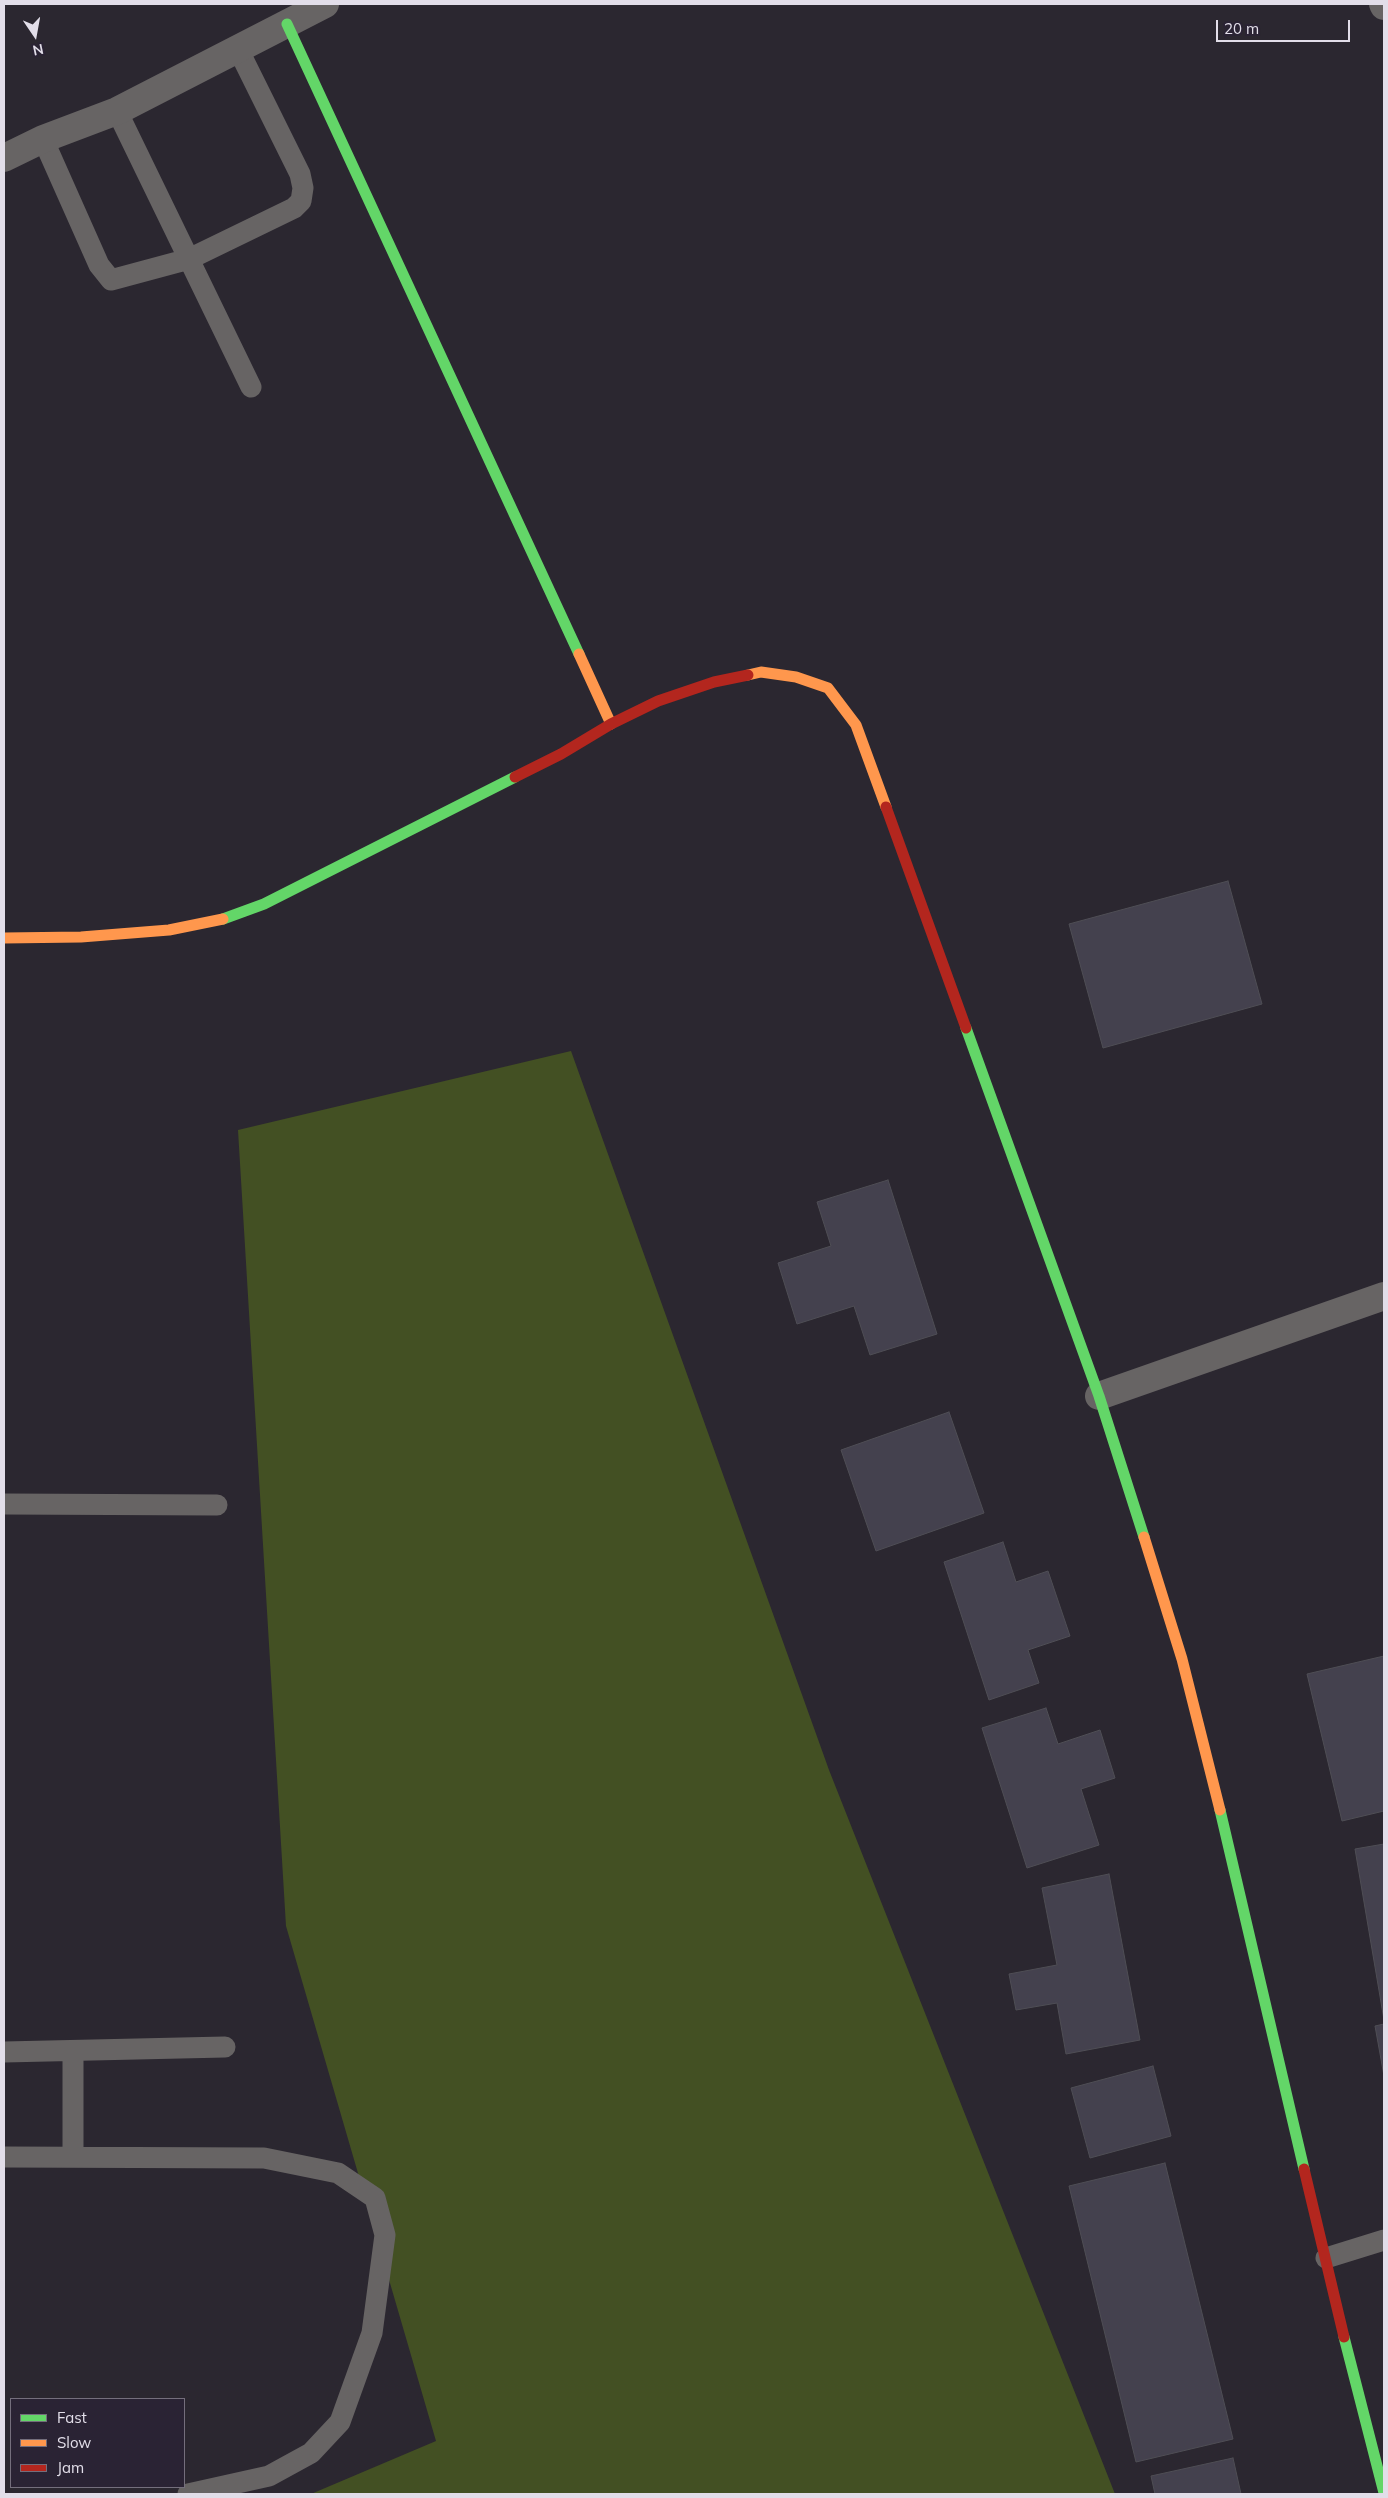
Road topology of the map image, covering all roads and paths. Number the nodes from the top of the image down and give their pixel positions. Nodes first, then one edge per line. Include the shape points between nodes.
1 (325, 4) edge
2 (287, 24) junction
3 (238, 50) junction
4 (117, 111) junction
5 (43, 139) junction
6 (4, 158) edge
7 (189, 259) junction
8 (251, 387) dead end
9 (611, 724) junction
10 (4, 938) edge
11 (1384, 1296) edge
12 (1100, 1396) junction
13 (4, 1504) edge
14 (217, 1505) dead end
15 (225, 2047) dead end
16 (73, 2051) junction
17 (4, 2052) edge
18 (4, 2157) edge
19 (73, 2157) junction
20 (1384, 2240) edge
21 (1326, 2258) junction
22 (1380, 2451) edge
23 (1384, 2493) edge
24 (188, 2494) edge

1 - 2 street
2 - 3 street
2 - 9 street
3 - 4 street
3 - 7 lane via 300,174 301,201 294,208
4 - 5 street
4 - 7 lane
5 - 6 street
5 - 7 lane via 99,265 111,280
7 - 8 lane
9 - 10 street via 562,754 323,875 264,904 215,922 101,936
9 - 12 street via 658,701 714,682 761,672 796,677 828,688 856,725
11 - 12 street
12 - 21 street via 1184,1668
13 - 14 lane
15 - 16 lane
16 - 17 lane
16 - 19 lane
18 - 19 lane
19 - 24 lane via 264,2158 338,2173 376,2198 386,2235 372,2333 340,2422 311,2453 269,2476
20 - 21 lane
21 - 22 street via 1348,2354
22 - 23 street

